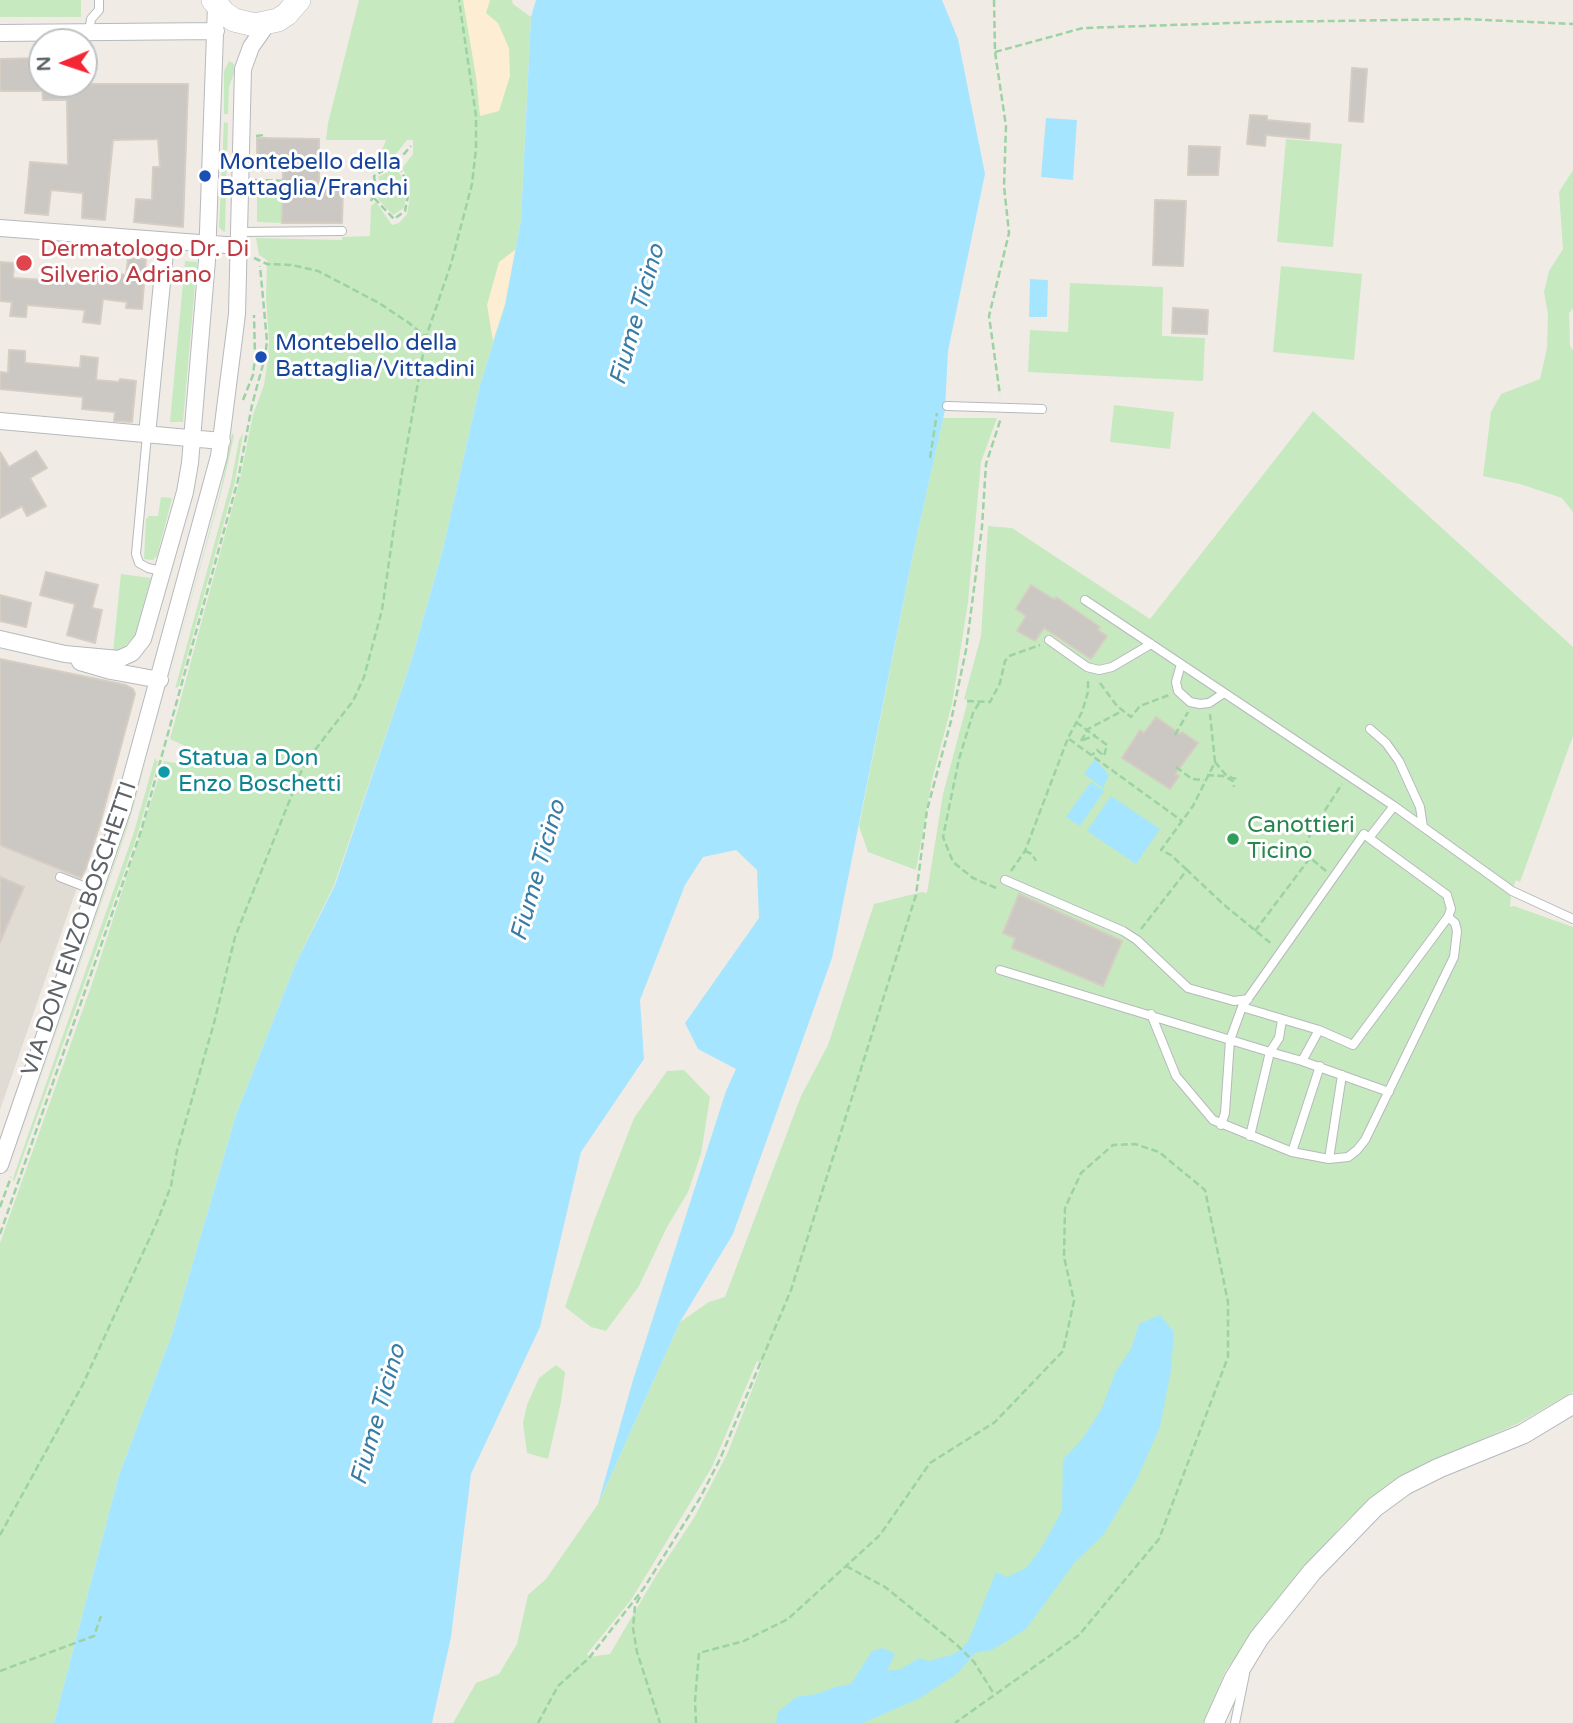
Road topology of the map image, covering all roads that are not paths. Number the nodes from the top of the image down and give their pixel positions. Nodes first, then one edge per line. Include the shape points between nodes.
1 (99, 0) edge
2 (299, 0) edge
3 (215, 3) edge
4 (267, 24) junction
5 (90, 28) edge
6 (216, 31) junction
7 (0, 33) edge
8 (28, 33) edge
9 (98, 33) edge
10 (0, 229) edge
11 (342, 231) dead end
12 (239, 239) junction
13 (166, 242) junction
14 (207, 245) junction
15 (947, 406) dead end
16 (1042, 409) dead end
17 (0, 421) edge
18 (147, 435) junction
19 (192, 438) junction
20 (222, 441) junction
21 (162, 571) junction
22 (1085, 600) dead end
23 (0, 639) edge
24 (1049, 640) road end
25 (1151, 643) junction
26 (65, 654) junction
27 (1181, 664) junction
28 (162, 688) junction
29 (1224, 693) junction
30 (1370, 729) dead end
31 (1394, 806) junction
32 (1423, 827) junction
33 (1367, 836) junction
34 (60, 877) dead end
35 (1005, 880) road end
36 (96, 891) junction
37 (1448, 917) junction
38 (1573, 919) edge
39 (1000, 970) dead end
40 (1248, 999) junction
41 (1242, 1007) junction
42 (1151, 1014) junction
43 (1282, 1020) junction
44 (1319, 1030) junction
45 (1230, 1040) junction
46 (1270, 1052) junction
47 (1302, 1061) junction
48 (1320, 1066) junction
49 (1342, 1075) junction
50 (1389, 1092) junction
51 (1221, 1125) junction
52 (1250, 1136) junction
53 (1292, 1152) junction
54 (1329, 1159) junction
55 (0, 1165) edge
56 (1573, 1404) edge
57 (1249, 1653) junction
58 (1214, 1723) edge
59 (1235, 1723) edge

1 - 5 lane
2 - 4 main road via 287,14
3 - 4 main road via 234,20
3 - 6 street
4 - 12 street, VIA DON ENZO BOSCHETTI via 243,69
6 - 9 street
6 - 14 street
7 - 8 street
10 - 13 street
11 - 12 lane
12 - 14 street
12 - 20 street, VIA DON ENZO BOSCHETTI via 234,348
13 - 14 street
13 - 18 street
14 - 19 street
15 - 16 lane
17 - 18 street
18 - 19 street
18 - 21 lane via 135,554 139,563
19 - 20 street
19 - 21 street via 185,492
20 - 28 street, VIA DON ENZO BOSCHETTI
21 - 26 street via 143,639 132,653 119,659
22 - 25 lane
23 - 26 street
24 - 25 lane via 1090,668 1105,670
25 - 27 lane
26 - 28 street
27 - 29 lane
27 - 29 lane via 1178,691 1190,702 1209,703
28 - 36 street, VIA DON ENZO BOSCHETTI
29 - 31 lane
30 - 32 lane via 1399,761 1420,807
31 - 32 lane
31 - 33 lane
32 - 38 lane via 1512,891
33 - 37 lane via 1447,895
33 - 40 lane
34 - 36 lane
35 - 40 lane via 1134,938 1188,988 1234,1002
36 - 55 street, VIA DON ENZO BOSCHETTI
37 - 44 lane via 1353,1045
37 - 50 lane via 1457,931 1454,957
39 - 42 lane
40 - 41 lane
41 - 43 lane
41 - 45 lane
42 - 45 lane
42 - 51 lane via 1176,1076
43 - 44 lane
43 - 46 lane via 1279,1038
44 - 47 lane
45 - 46 lane
45 - 51 lane
46 - 47 lane
46 - 52 lane
47 - 48 lane
48 - 49 lane
48 - 53 lane
49 - 50 lane
49 - 54 lane
50 - 54 lane via 1357,1150 1348,1157
51 - 52 lane
52 - 53 lane
53 - 54 lane
56 - 57 street via 1523,1434 1405,1485 1375,1507 1312,1572
57 - 58 street
57 - 59 lane

